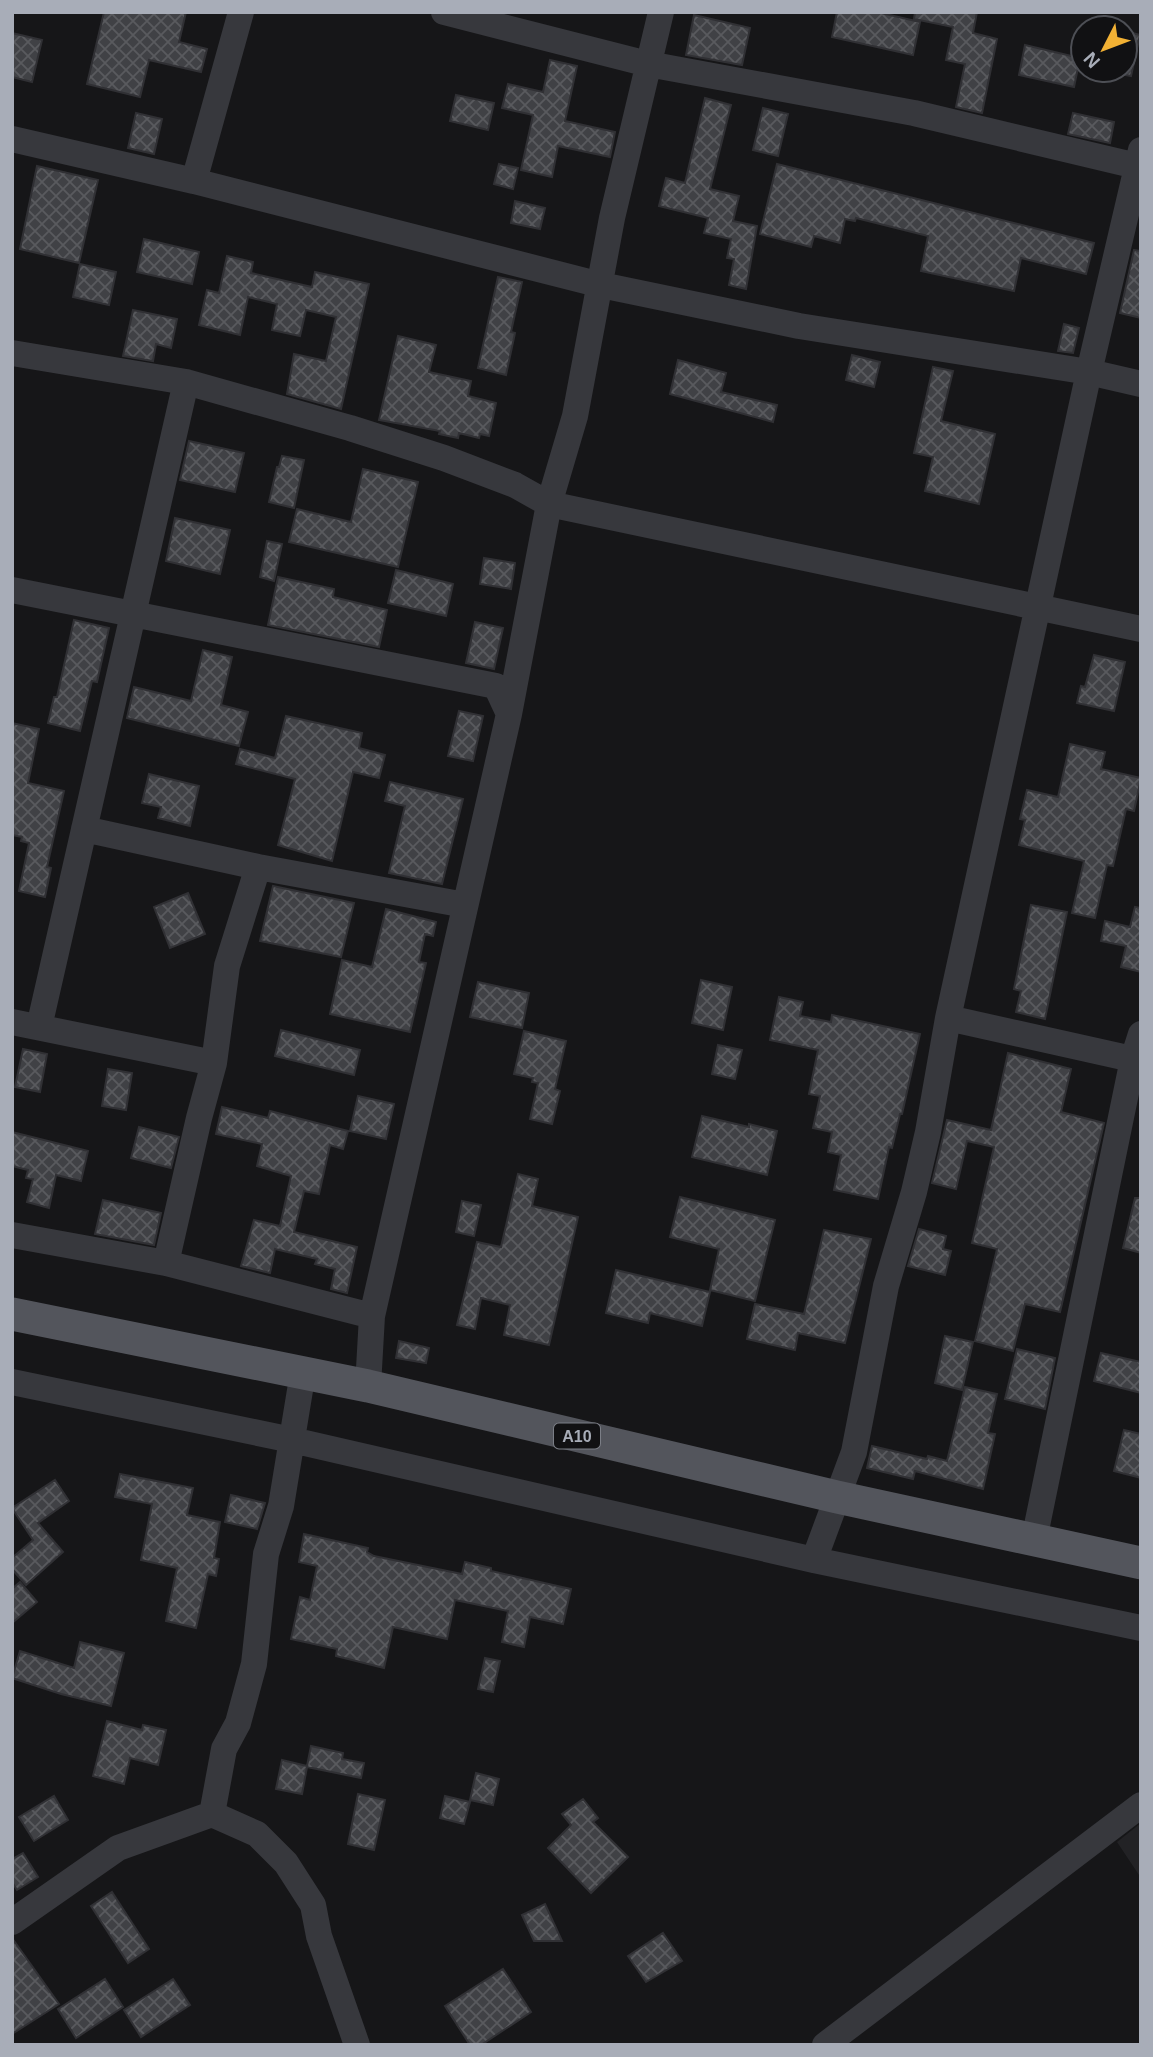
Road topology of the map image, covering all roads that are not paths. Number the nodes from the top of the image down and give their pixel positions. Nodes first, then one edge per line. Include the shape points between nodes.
1 (242, 12) edge
2 (444, 12) edge
3 (661, 12) edge
4 (648, 64) junction
5 (12, 139) edge
6 (1140, 161) edge
7 (194, 181) junction
8 (601, 285) junction
9 (12, 353) edge
10 (1089, 372) junction
11 (186, 382) junction
12 (1141, 384) edge
13 (549, 504) junction
14 (12, 590) edge
15 (1037, 608) junction
16 (133, 614) junction
17 (1141, 629) edge
18 (509, 714) junction
19 (84, 829) junction
20 (258, 867) junction
21 (465, 905) junction
22 (948, 1018) junction
23 (12, 1022) edge
24 (39, 1027) junction
25 (1141, 1034) edge
26 (1137, 1060) edge
27 (214, 1063) junction
28 (12, 1235) edge
29 (166, 1263) junction
30 (12, 1314) edge
31 (372, 1316) junction
32 (303, 1372) junction
33 (12, 1382) edge
34 (368, 1386) junction
35 (292, 1440) junction
36 (837, 1497) junction
37 (1034, 1540) junction
38 (814, 1560) junction
39 (1141, 1563) edge
40 (1141, 1628) edge
41 (1141, 1805) edge
42 (212, 1814) junction
43 (12, 1922) edge
44 (358, 2045) edge
45 (825, 2045) edge

1 - 7 street
2 - 4 street
3 - 4 street
4 - 6 street
4 - 8 street
5 - 7 street
6 - 10 street
7 - 8 street
8 - 10 street via 799,326
8 - 13 street via 575,416
9 - 11 street
10 - 12 street
10 - 15 street
11 - 13 street via 444,458 515,485
11 - 16 street
13 - 15 street
13 - 18 street
14 - 16 street
15 - 17 street
15 - 22 street
16 - 18 street via 496,686
16 - 19 street
18 - 21 street
19 - 20 street
19 - 24 street
20 - 21 street
20 - 27 street via 227,966
21 - 31 street
22 - 26 street
22 - 36 street via 928,1132 886,1286 854,1452
23 - 24 street
24 - 27 street
25 - 26 street
26 - 37 street
27 - 29 street
28 - 29 street
29 - 31 street
30 - 32 main road, A10
31 - 34 street
32 - 34 main road, A10
32 - 35 street
33 - 35 street
34 - 36 main road, A10
35 - 38 street
35 - 42 street via 281,1506 266,1554 254,1664 238,1724 224,1749
36 - 37 main road, A10
36 - 38 street
37 - 39 main road, A10
38 - 40 street
41 - 45 street
42 - 43 street via 118,1847
42 - 44 street via 257,1834 286,1863 313,1905 319,1936

